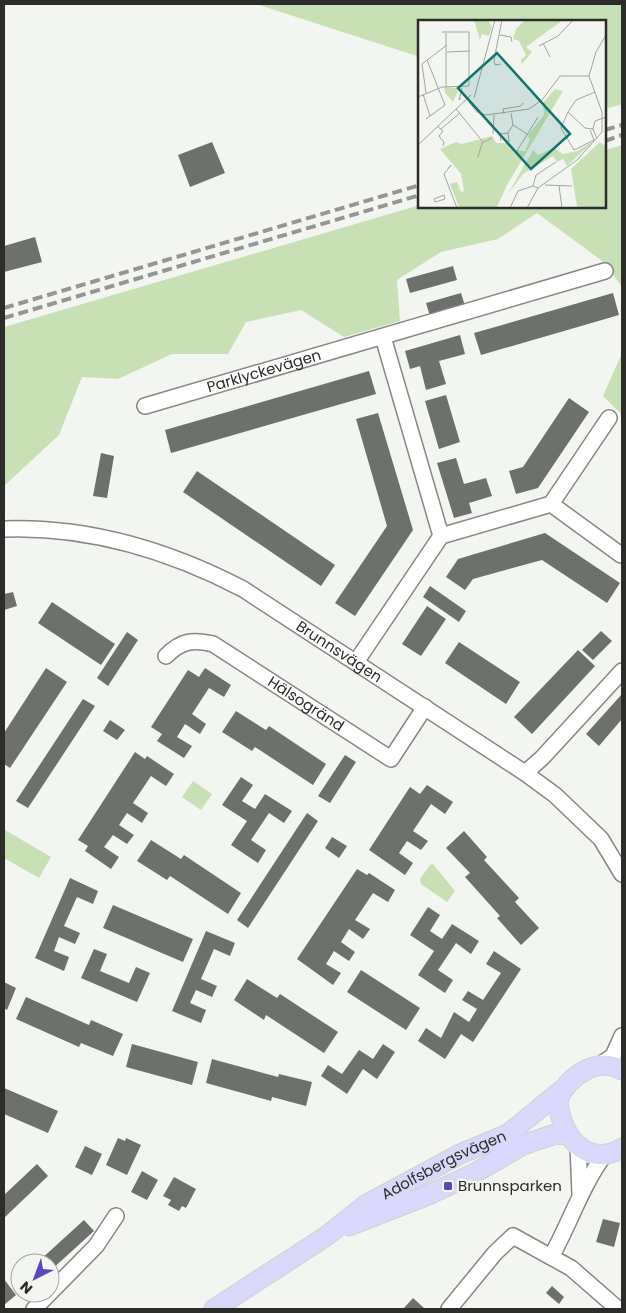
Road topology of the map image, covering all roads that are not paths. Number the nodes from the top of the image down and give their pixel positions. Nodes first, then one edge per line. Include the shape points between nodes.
1 (604, 271) dead end
2 (383, 337) junction
3 (145, 406) dead end
4 (609, 418) dead end
5 (551, 504) junction
6 (4, 529) edge
7 (441, 536) junction
8 (622, 553) edge
9 (166, 656) dead end
10 (356, 662) junction
11 (622, 671) edge
12 (425, 707) junction
13 (525, 773) junction
14 (622, 874) edge
15 (622, 1036) edge
16 (600, 1065) junction
17 (622, 1070) edge
18 (562, 1090) junction
19 (573, 1140) junction
20 (617, 1150) edge
21 (580, 1194) junction
22 (116, 1216) dead end
23 (324, 1237) junction
24 (551, 1257) junction
25 (34, 1309) edge
26 (214, 1309) edge
27 (449, 1309) edge
28 (618, 1309) edge

1 - 2 street, Parklyckevägen
2 - 3 street, Parklyckevägen
2 - 7 street
4 - 5 street
5 - 7 street
5 - 8 street
6 - 10 street, Brunnsvägen via 61,530 160,552 243,589
7 - 10 street
9 - 12 street, Hälsogränd via 185,642 213,644 391,759
10 - 12 street, Brunnsvägen
11 - 13 street
12 - 13 street, Brunnsvägen
13 - 14 street, Brunnsvägen via 560,800 600,839
15 - 16 street via 613,1056
16 - 17 main road
16 - 18 main road, Adolfsbergsvägen via 580,1073
18 - 19 main road via 558,1109 561,1122
18 - 23 main road, Adolfsbergsvägen via 508,1134 460,1154 382,1195
19 - 20 main road via 590,1153
19 - 21 street
19 - 23 main road, Adolfsbergsvägen via 555,1134 523,1145 426,1196
20 - 21 street
21 - 24 street via 566,1231
22 - 25 street via 96,1246
23 - 26 main road, Adolfsbergsvägen
24 - 27 street via 513,1236
24 - 28 street via 589,1282

